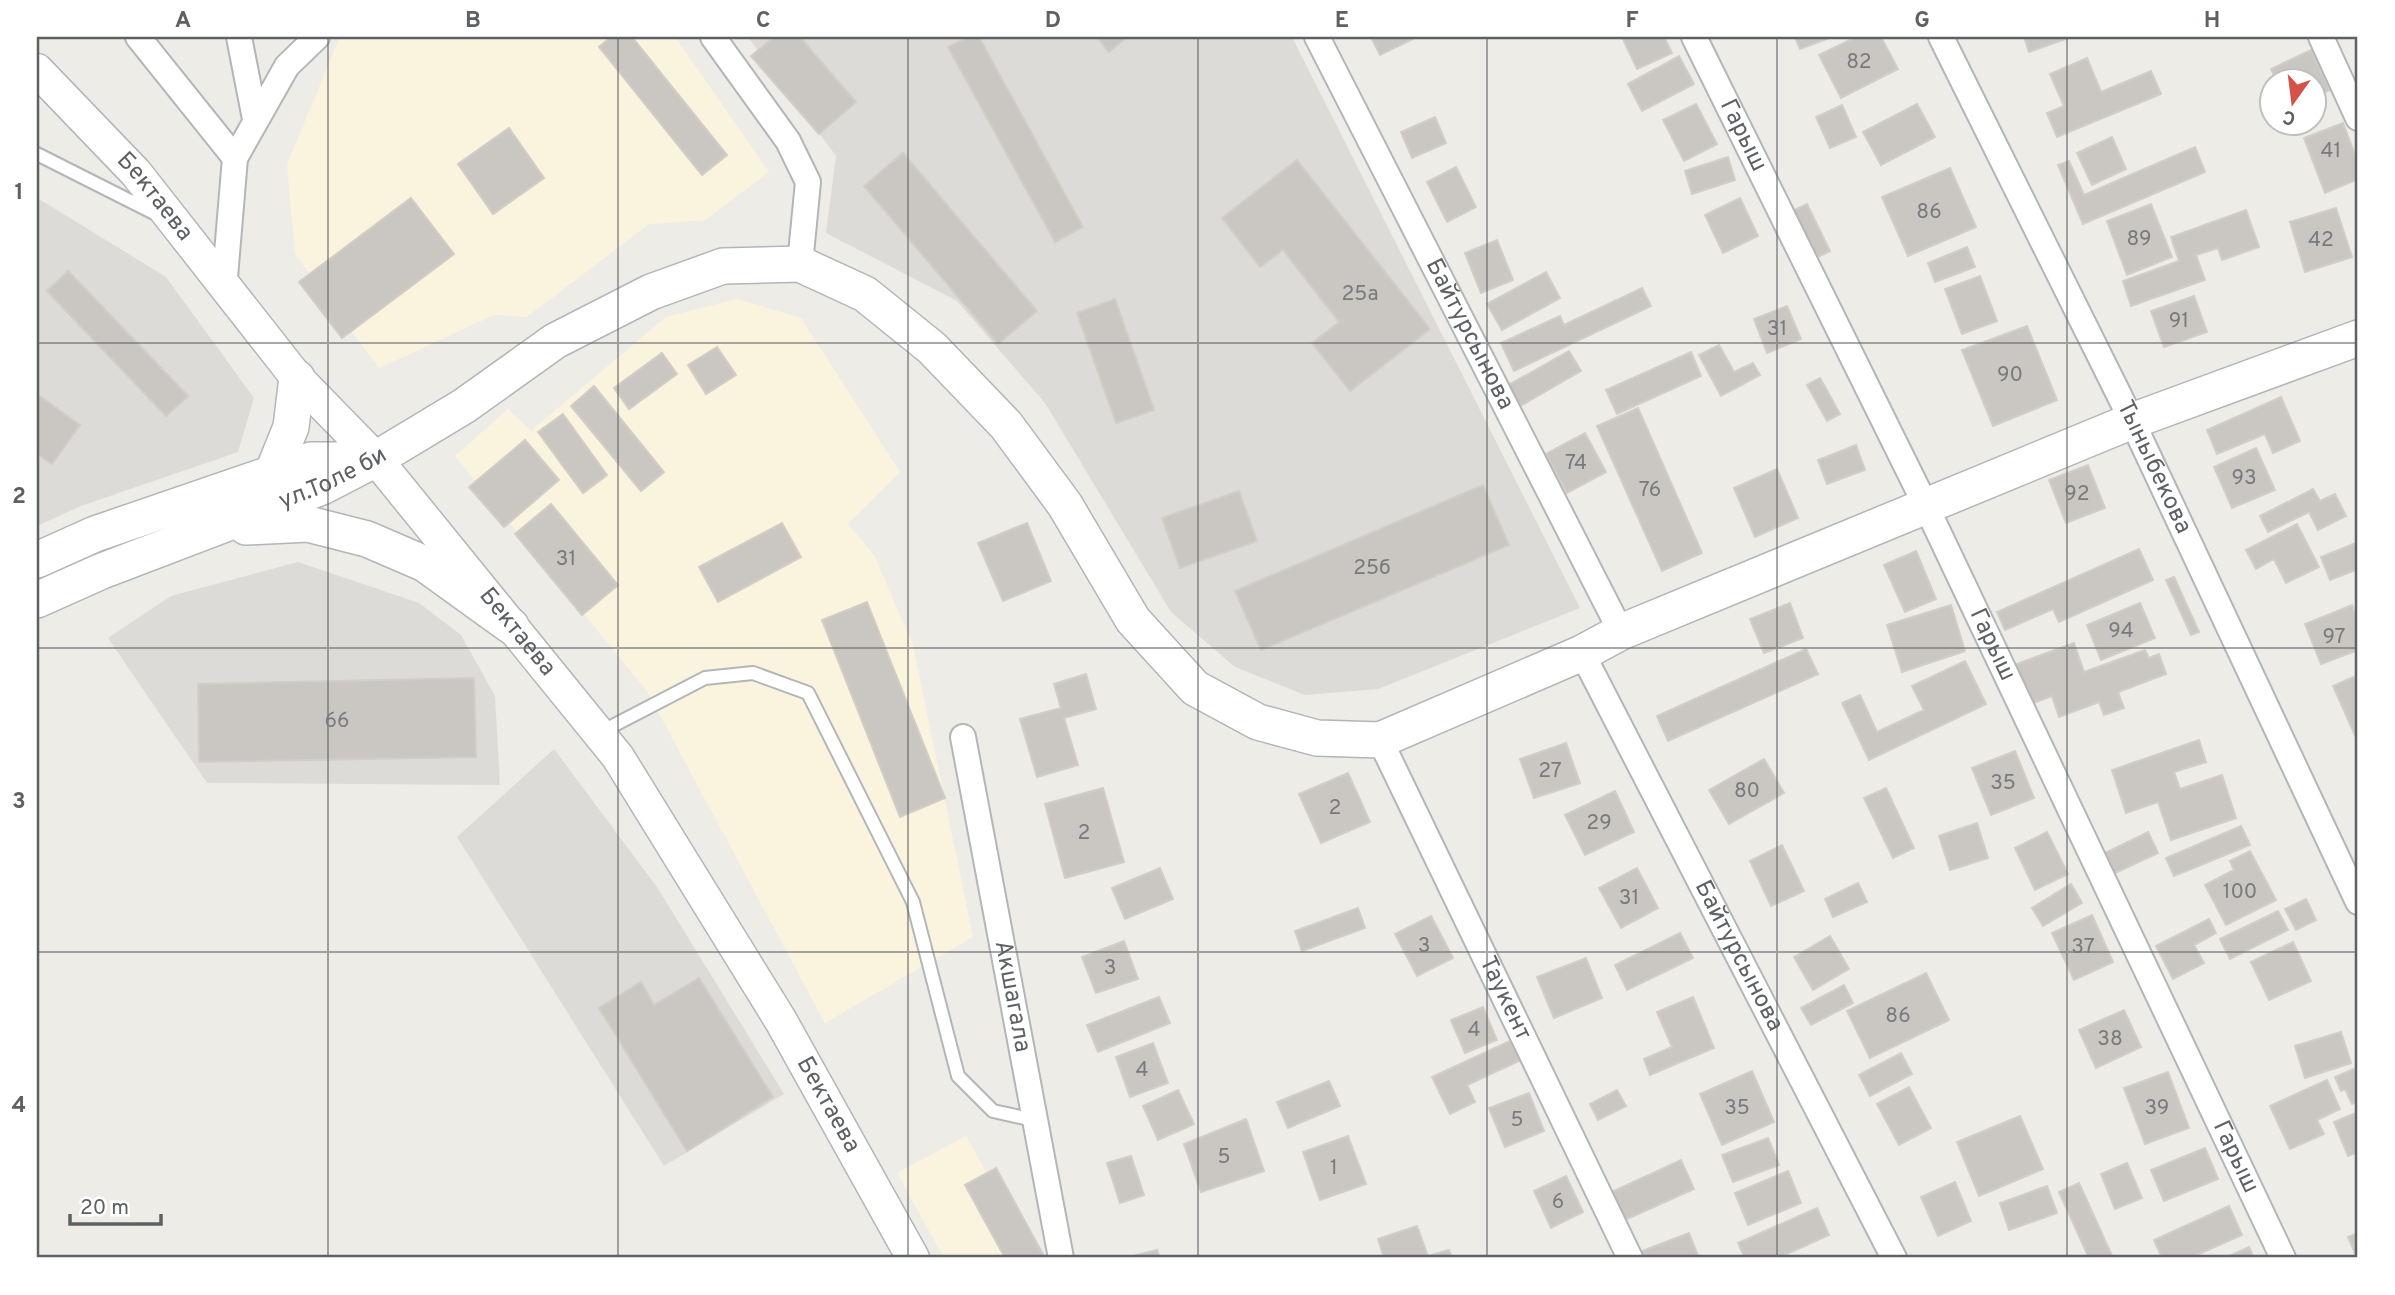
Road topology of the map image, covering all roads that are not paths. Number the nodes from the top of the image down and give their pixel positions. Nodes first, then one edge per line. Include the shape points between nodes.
1 (138, 37) edge
2 (239, 37) edge
3 (317, 37) edge
4 (713, 37) edge
5 (1317, 37) edge
6 (1694, 37) edge
7 (1941, 37) edge
8 (2321, 37) edge
9 (37, 70) edge
10 (2358, 118) edge
11 (255, 119) junction
12 (37, 154) edge
13 (235, 158) junction
14 (177, 225) junction
15 (800, 264) junction
16 (224, 289) junction
17 (2358, 338) edge
18 (298, 378) junction
19 (2132, 421) junction
20 (376, 459) junction
21 (272, 474) junction
22 (1925, 504) junction
23 (215, 528) junction
24 (37, 559) edge
25 (37, 600) edge
26 (512, 625) junction
27 (1620, 632) junction
28 (1582, 653) junction
29 (598, 733) junction
30 (963, 737) dead end
31 (1380, 740) junction
32 (2358, 902) edge
33 (1034, 1120) junction
34 (913, 1258) edge
35 (1061, 1258) edge
36 (1630, 1258) edge
37 (1894, 1258) edge
38 (2283, 1258) edge

1 - 13 street
2 - 11 street
3 - 11 street via 287,66
4 - 15 street via 788,141 808,182
5 - 27 street, Байтурсынова
6 - 22 street, Гарыш
7 - 19 street, Тыныбекова
8 - 10 street
9 - 14 street, Бектаева via 136,173
11 - 13 street
12 - 14 lane
13 - 16 street
14 - 16 street, Бектаева
15 - 20 main road via 723,266 651,292 555,341 464,406
15 - 31 main road via 865,294 932,348 1006,425 1065,505 1133,620 1195,688 1258,722 1317,737
16 - 18 street, Бектаева
17 - 19 main road
18 - 20 street, Бектаева
18 - 21 main road via 291,427
19 - 22 main road
19 - 32 street, Тыныбекова
20 - 21 main road, ул.Толе би via 311,460
20 - 23 main road, ул.Толе би via 322,487
20 - 26 street, Бектаева
21 - 24 main road, ул.Толе би via 95,534
22 - 27 main road
22 - 38 street, Гарыш
23 - 25 main road, ул.Толе би
23 - 26 main road via 308,524 368,539 425,564
26 - 29 street, Бектаева
27 - 28 main road
28 - 31 main road
28 - 37 street, Байтурсынова
29 - 33 lane via 705,678 753,673 808,693 913,902 958,1076 993,1111
29 - 34 street, Бектаева via 754,976
30 - 33 street, Акшагала
31 - 36 street, Таукент
33 - 35 street, Акшагала

